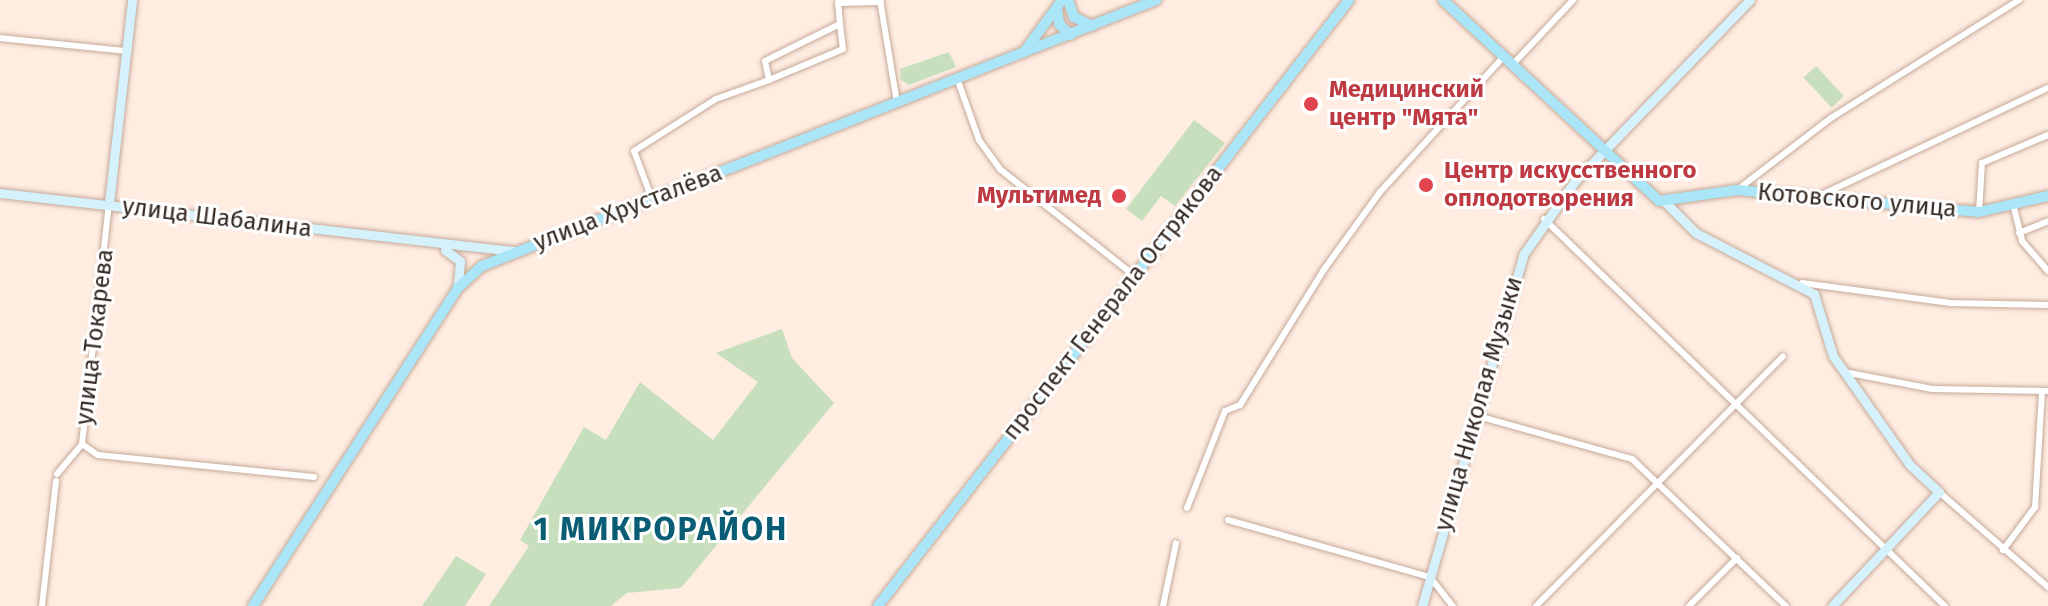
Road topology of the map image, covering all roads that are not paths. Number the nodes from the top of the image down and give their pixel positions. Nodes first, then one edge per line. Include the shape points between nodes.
1 (132, 0) edge
2 (1068, 0) edge
3 (1156, 0) edge
4 (1349, 0) edge
5 (1443, 0) edge
6 (1573, 0) edge
7 (1750, 0) edge
8 (2019, 0) edge
9 (880, 1) edge
10 (1059, 3) edge
11 (840, 24) junction
12 (1092, 26) junction
13 (1071, 35) junction
14 (0, 38) edge
15 (126, 51) junction
16 (1022, 54) junction
17 (1504, 56) junction
18 (1513, 64) junction
19 (769, 80) junction
20 (958, 81) junction
21 (2048, 88) edge
22 (897, 103) junction
23 (2048, 135) edge
24 (1602, 153) junction
25 (1737, 190) junction
26 (0, 193) edge
27 (2048, 196) edge
28 (1814, 198) junction
29 (652, 199) junction
30 (1665, 202) junction
31 (109, 203) junction
32 (2014, 208) junction
33 (1979, 212) junction
34 (1544, 219) junction
35 (2048, 221) edge
36 (2019, 233) junction
37 (434, 246) junction
38 (458, 248) junction
39 (514, 251) junction
40 (482, 266) junction
41 (2048, 271) edge
42 (1136, 277) junction
43 (1802, 283) junction
44 (457, 289) junction
45 (2048, 305) edge
46 (1783, 356) dead end
47 (1844, 372) junction
48 (2045, 391) edge
49 (1733, 408) junction
50 (1474, 415) junction
51 (82, 444) junction
52 (314, 477) dead end
53 (1659, 482) junction
54 (1939, 492) junction
55 (1187, 508) dead end
56 (1228, 520) dead end
57 (1176, 543) dead end
58 (2003, 550) junction
59 (1882, 553) junction
60 (1737, 558) junction
61 (1430, 577) junction
62 (2048, 587) edge
63 (42, 606) edge
64 (253, 606) edge
65 (878, 606) edge
66 (1163, 606) edge
67 (1422, 606) edge
68 (1453, 606) edge
69 (1536, 606) edge
70 (1689, 606) edge
71 (1786, 606) edge
72 (1832, 606) edge
73 (1945, 606) edge

1 - 15 main road, улица Токарева
2 - 12 main road via 1074,17
3 - 12 main road, улица Хрусталёва
4 - 42 main road, проспект Генерала Острякова
5 - 17 main road
6 - 18 street
7 - 24 main road, улица Николая Музыки
8 - 25 street via 1831,118
9 - 11 street via 838,3
9 - 22 street
10 - 13 main road via 1059,24
10 - 16 main road
11 - 19 street via 765,61
11 - 19 street via 843,49
12 - 13 main road, улица Хрусталёва
13 - 16 main road, улица Хрусталёва
14 - 15 street
15 - 31 main road, улица Токарева
16 - 20 main road, улица Хрусталёва
17 - 18 main road
17 - 55 street via 1380,192 1325,268 1240,405 1225,411 1210,438
18 - 24 main road
19 - 29 street via 716,99 634,151
20 - 22 main road, улица Хрусталёва
20 - 42 street via 979,140 1001,170
21 - 28 street
22 - 29 main road, улица Хрусталёва
23 - 33 street via 1982,163
24 - 30 main road
24 - 34 main road, улица Николая Музыки
25 - 28 main road, Котовского улица
25 - 30 main road, Котовского улица
26 - 31 main road, улица Шабалина
27 - 32 main road, Котовского улица
28 - 33 main road, Котовского улица
29 - 39 main road, улица Хрусталёва
30 - 43 main road via 1696,233
31 - 37 main road, улица Шабалина
31 - 51 street, улица Токарева
32 - 33 main road, Котовского улица
32 - 36 street
34 - 49 street
34 - 50 main road, улица Николая Музыки via 1511,283
35 - 36 street
36 - 41 street
37 - 38 main road, улица Шабалина
37 - 44 main road via 460,261
38 - 39 main road, улица Шабалина
38 - 40 main road
39 - 40 main road, улица Хрусталёва
40 - 44 main road, улица Хрусталёва
42 - 65 main road, проспект Генерала Острякова
43 - 45 street via 1949,303
43 - 47 main road via 1824,307 1833,356
44 - 64 main road, улица Хрусталёва
46 - 49 street
47 - 48 street via 1932,389
47 - 54 main road via 1910,465
48 - 58 street via 2035,507
49 - 53 street
49 - 59 street
50 - 53 street via 1632,459
50 - 61 main road, улица Николая Музыки
51 - 52 street via 98,455
51 - 63 street, улица Токарева via 57,477
53 - 60 street
53 - 69 street
54 - 58 street
54 - 59 main road
56 - 61 street
57 - 66 street
58 - 62 street
59 - 72 main road
59 - 73 street
60 - 70 street
60 - 71 street
61 - 67 main road, улица Николая Музыки
61 - 68 street

